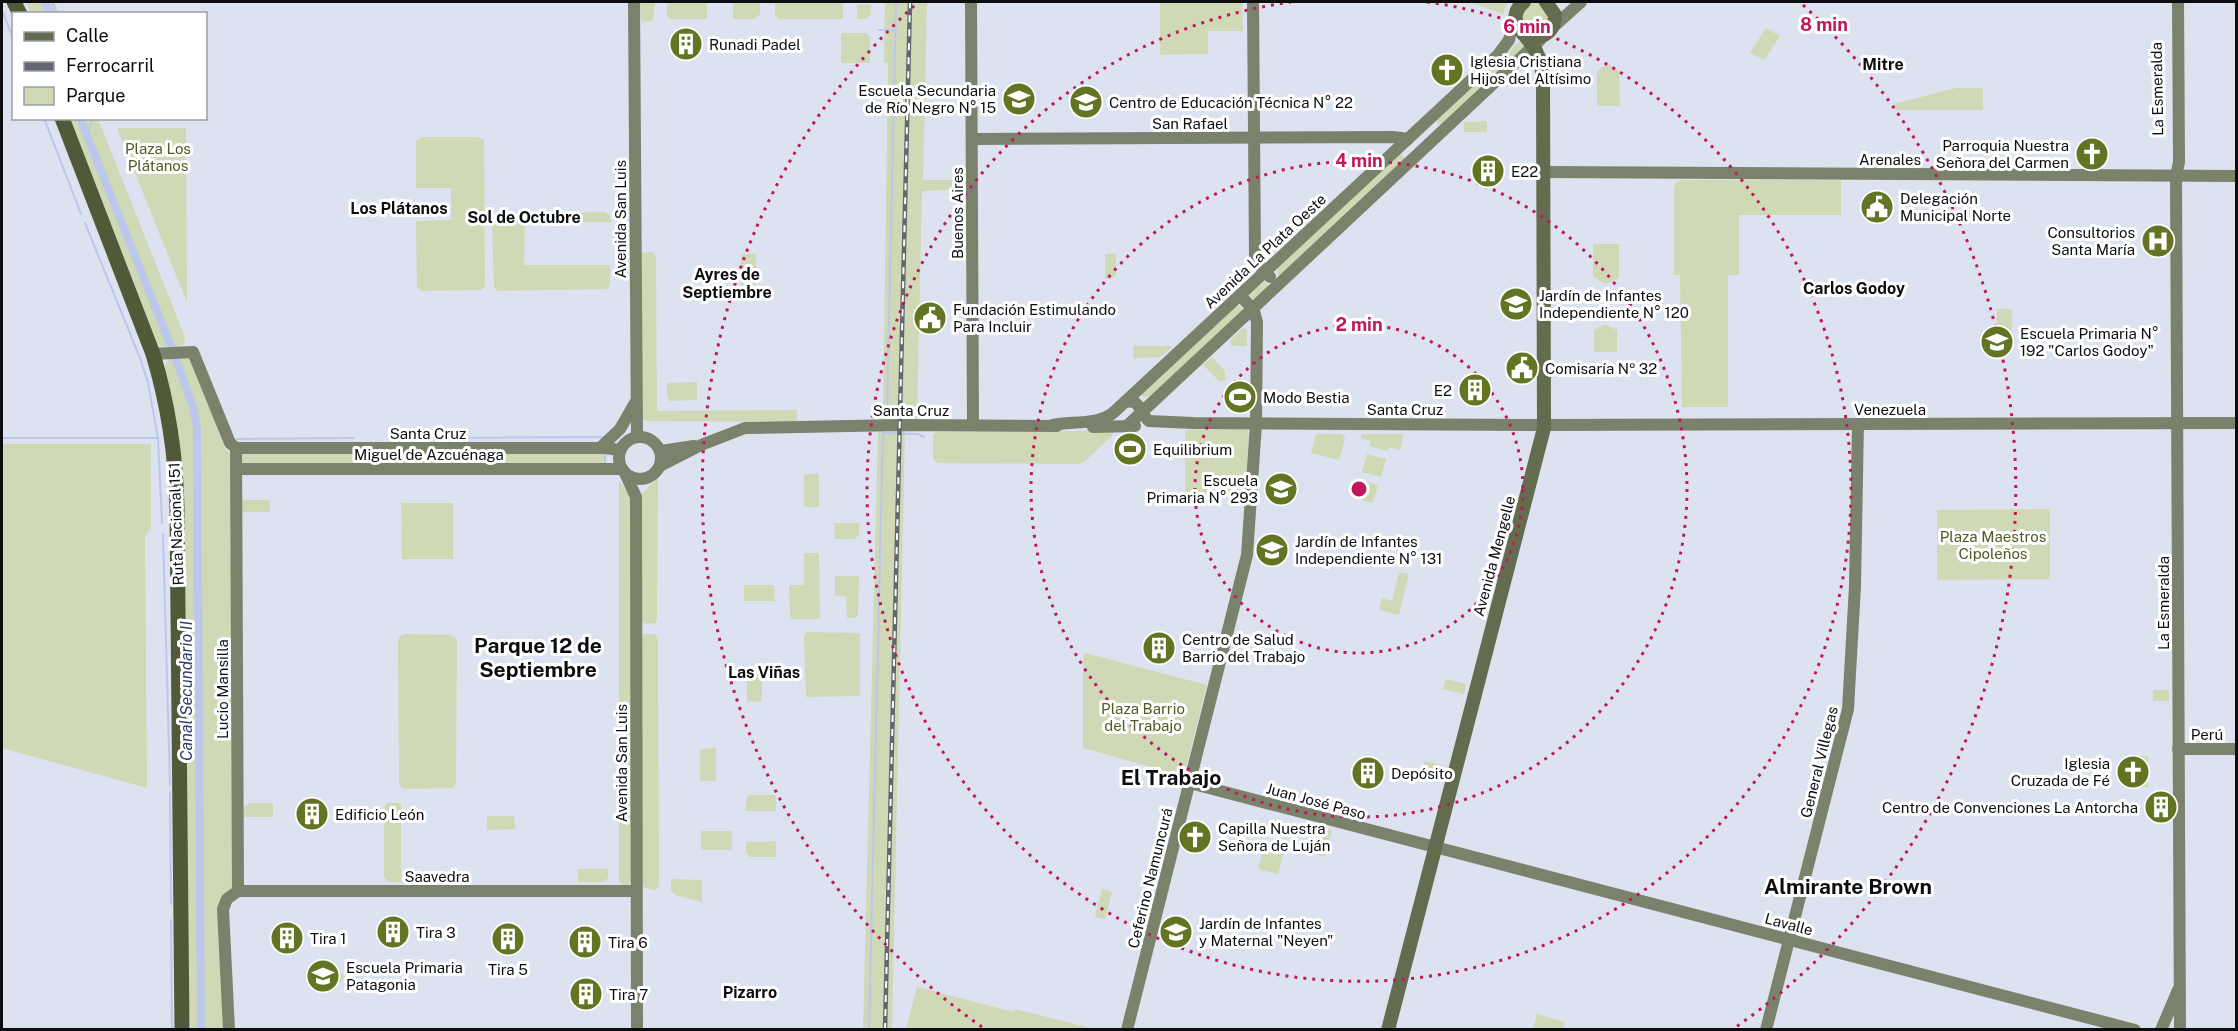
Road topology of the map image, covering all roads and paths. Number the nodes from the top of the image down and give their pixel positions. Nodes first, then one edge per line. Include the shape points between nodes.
1 (634, 2) edge
2 (971, 2) edge
3 (1253, 2) edge
4 (1581, 2) edge
5 (2171, 2) edge
6 (2178, 2) edge
7 (1549, 3) edge
8 (1520, 6) edge
9 (1549, 31) junction
10 (1523, 34) junction
11 (1533, 47) junction
12 (1543, 80) junction
13 (63, 120) edge
14 (1419, 129) junction
15 (1254, 138) junction
16 (972, 139) junction
17 (1408, 139) junction
18 (1431, 142) junction
19 (1419, 153) junction
20 (1544, 172) junction
21 (2176, 176) junction
22 (2236, 176) edge
23 (1265, 272) junction
24 (1278, 285) junction
25 (1240, 295) junction
26 (1252, 309) junction
27 (153, 354) junction
28 (635, 402) junction
29 (1126, 402) junction
30 (1142, 412) junction
31 (1113, 413) junction
32 (1193, 423) junction
33 (2177, 423) junction
34 (2236, 423) edge
35 (1256, 424) junction
36 (1858, 424) junction
37 (973, 425) junction
38 (1052, 425) junction
39 (1545, 425) junction
40 (1124, 426) junction
41 (637, 436) junction
42 (701, 444) junction
43 (236, 448) junction
44 (600, 448) junction
45 (620, 450) junction
46 (660, 451) junction
47 (660, 466) junction
48 (236, 469) junction
49 (624, 471) junction
50 (650, 477) junction
51 (636, 497) junction
52 (2178, 749) junction
53 (2236, 749) edge
54 (1190, 783) junction
55 (1435, 847) junction
56 (238, 891) junction
57 (636, 891) junction
58 (1790, 940) junction
59 (181, 949) junction
60 (2180, 986) junction
61 (182, 1029) edge
62 (188, 1029) edge
63 (229, 1029) edge
64 (637, 1029) edge
65 (1126, 1029) edge
66 (1388, 1029) edge
67 (1766, 1029) edge
68 (2134, 1029) edge
69 (2161, 1029) edge
70 (2180, 1029) edge

1 - 28 main road, Avenida San Luis
2 - 16 main road, Buenos Aires
3 - 15 main road
4 - 9 main road
5 - 21 main road, La Esmeralda via 2172,162
6 - 21 main road, La Esmeralda
7 - 9 main road, Avenida Mengelle via 1555,17
8 - 10 main road, Avenida Mengelle via 1517,26
8 - 14 main road, Avenida La Plata Oeste via 1502,51
9 - 10 main road via 1534,38
9 - 11 main road
9 - 12 main road, Avenida Mengelle
10 - 11 main road, Avenida Mengelle
11 - 12 main road, Avenida Mengelle
11 - 18 main road
12 - 20 main road, Avenida Mengelle
13 - 27 highway, Ruta Nacional 151
14 - 17 main road, Avenida La Plata Oeste
14 - 18 main road via 1432,129
15 - 16 main road, San Rafael
15 - 17 main road, San Rafael
15 - 23 main road via 1255,255
16 - 37 main road, Buenos Aires
17 - 19 main road via 1407,152
17 - 23 main road, Avenida La Plata Oeste
18 - 19 main road
19 - 24 main road
20 - 21 main road, Arenales
20 - 39 main road, Avenida Mengelle
21 - 22 main road, Arenales
21 - 33 main road, La Esmeralda
23 - 24 main road
23 - 25 main road, Avenida La Plata Oeste
24 - 26 main road
25 - 26 main road
25 - 29 main road, Avenida La Plata Oeste
26 - 30 main road
26 - 35 main road, Ceferino Namuncurá via 1257,319
27 - 43 main road, Lucio Mansilla via 193,352 230,443
27 - 59 highway, Ruta Nacional 151 via 169,422 176,488
28 - 41 main road, Avenida San Luis
28 - 44 main road via 620,429
29 - 30 main road, Santa Cruz via 1136,402
29 - 31 main road, Avenida La Plata Oeste
30 - 32 main road, Santa Cruz via 1152,422
30 - 40 main road
31 - 38 main road, Santa Cruz via 1098,421
31 - 40 main road via 1113,423
32 - 35 main road, Santa Cruz
32 - 40 main road, Santa Cruz
33 - 34 main road, Venezuela
33 - 36 main road, Venezuela
33 - 52 main road, La Esmeralda
35 - 39 main road, Santa Cruz
35 - 54 main road, Ceferino Namuncurá via 1247,555
36 - 39 main road, Venezuela
36 - 58 main road, General Villegas via 1849,704
37 - 38 main road, Santa Cruz
37 - 42 main road, Santa Cruz via 745,428
38 - 40 main road, Santa Cruz
39 - 55 main road, Avenida Mengelle
41 - 45 main road
41 - 46 main road via 651,439
42 - 46 main road, Santa Cruz
42 - 47 main road, Santa Cruz
43 - 44 main road, Santa Cruz
43 - 48 main road, Lucio Mansilla
44 - 45 main road, Santa Cruz
45 - 49 main road, Avenida San Luis via 618,457
46 - 47 main road
47 - 50 main road
48 - 49 main road, Miguel de Azcuénaga
48 - 56 main road, Lucio Mansilla
49 - 50 main road via 636,479
49 - 51 main road, Avenida San Luis
50 - 51 main road
51 - 57 main road, Avenida San Luis
52 - 53 main road, Perú
52 - 60 main road, La Esmeralda
54 - 55 main road, Juan José Paso
54 - 65 main road, Ceferino Namuncurá
55 - 58 main road, Lavalle
55 - 66 main road, Avenida Mengelle
56 - 57 main road, Saavedra
56 - 63 main road via 227,899 223,909
57 - 64 main road, Avenida San Luis
58 - 67 main road, General Villegas
58 - 68 main road, Lavalle
59 - 61 highway, Ruta Nacional 151
59 - 62 highway, Ruta Nacional 151
60 - 69 main road
60 - 70 main road, La Esmeralda

